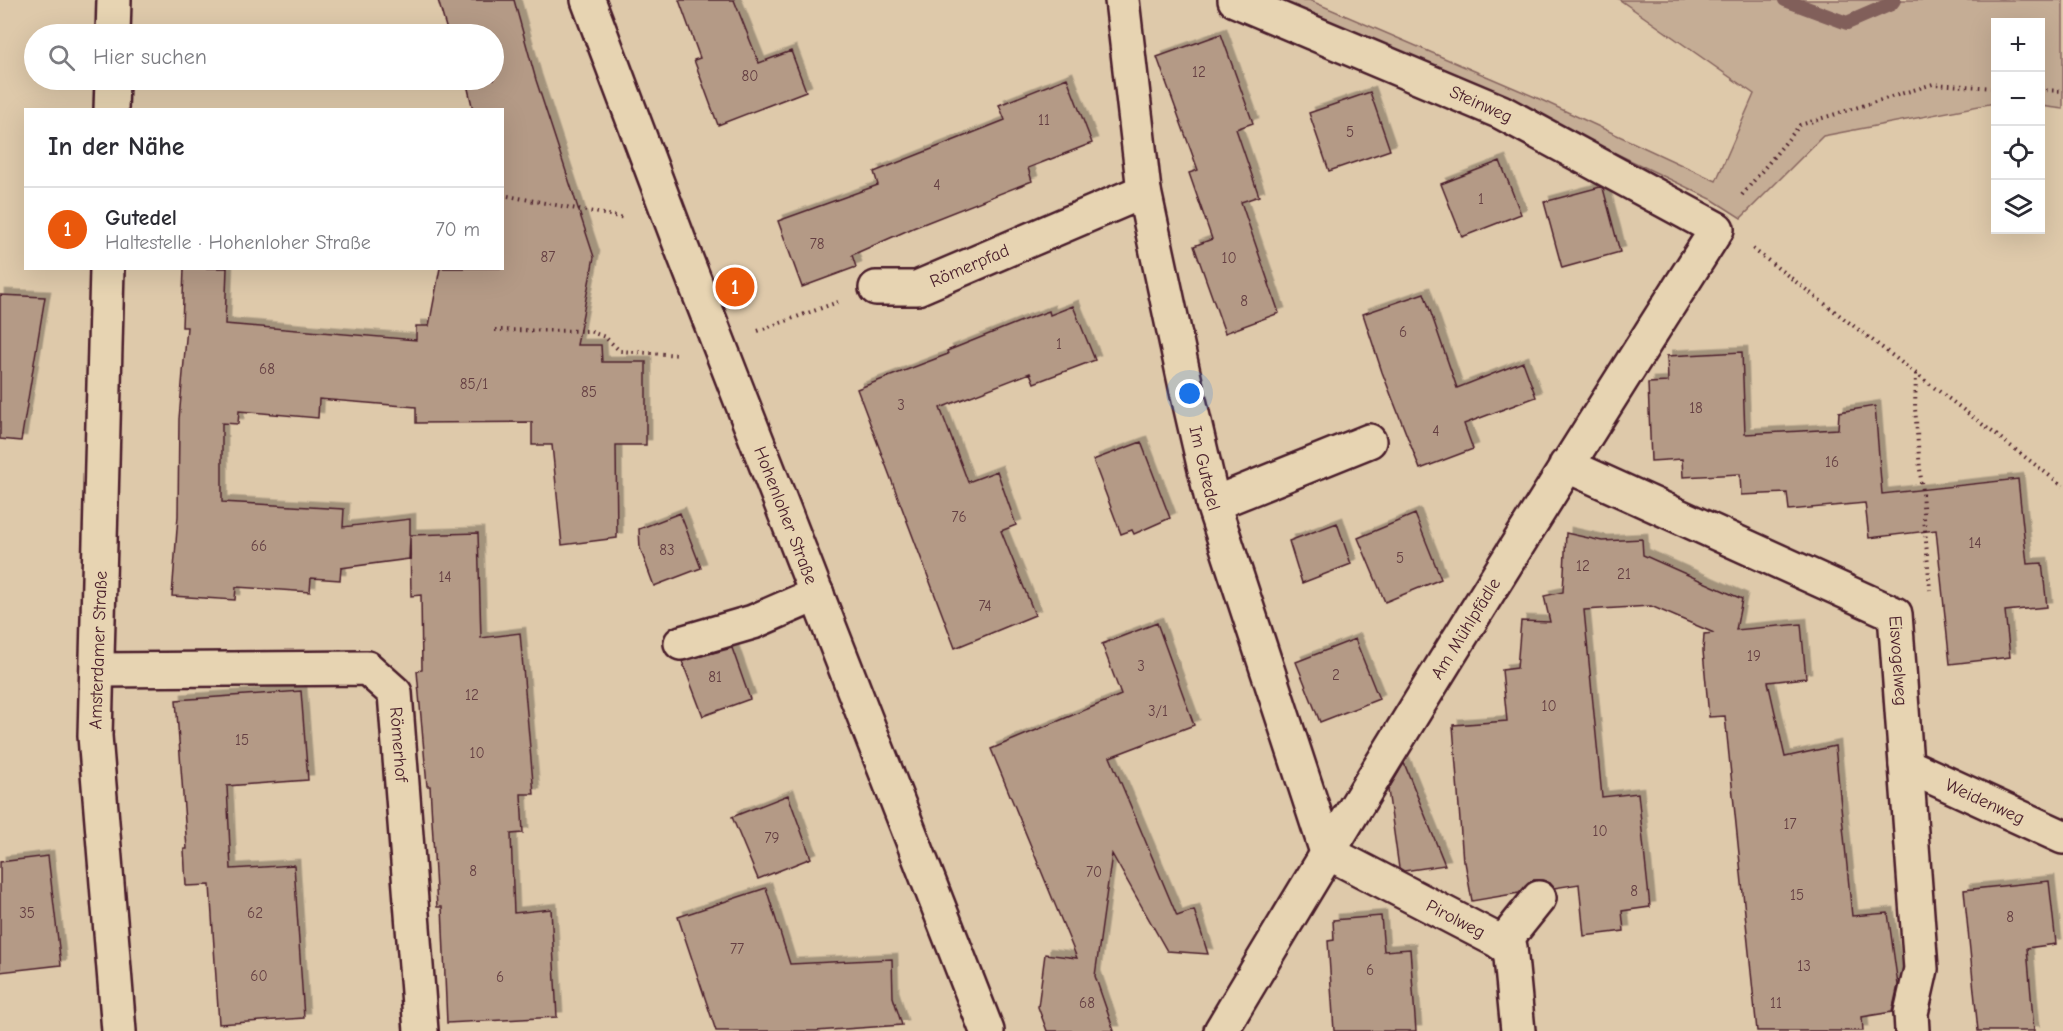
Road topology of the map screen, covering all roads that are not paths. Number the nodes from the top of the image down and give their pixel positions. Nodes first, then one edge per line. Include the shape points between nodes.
1 (114, 0) edge
2 (588, 0) edge
3 (1122, 0) edge
4 (1235, 0) edge
5 (113, 24) edge
6 (112, 90) edge
7 (111, 108) edge
8 (1144, 191) junction
9 (1717, 229) joint
10 (107, 270) edge
11 (876, 288) road end
12 (1370, 441) dead end
13 (1566, 465) junction
14 (1213, 504) junction
15 (817, 594) junction
16 (681, 643) dead end
17 (98, 670) junction
18 (1906, 765) junction
19 (2063, 837) edge
20 (1327, 852) junction
21 (1539, 898) dead end
22 (1502, 944) junction
23 (119, 1031) edge
24 (421, 1031) edge
25 (987, 1031) edge
26 (1221, 1031) edge
27 (1518, 1031) edge
28 (1912, 1031) edge

1 - 5 street
2 - 15 street, Hohenloher Straße
3 - 8 street, Im Gutedel
4 - 9 street, Steinweg via 1502,112
6 - 7 street
8 - 11 street, Römerpfad via 917,288
8 - 14 street, Im Gutedel
9 - 13 street, Am Mühlpfädle
10 - 17 street, Amsterdamer Straße
12 - 14 street
13 - 18 street, Eisvogelweg via 1895,614
13 - 20 street, Am Mühlpfädle
14 - 20 street, Im Gutedel
15 - 16 street via 753,622
15 - 25 street, Hohenloher Straße
17 - 23 street, Amsterdamer Straße via 95,736
17 - 24 street, Römerhof via 367,668 395,693
18 - 19 street, Weidenweg
18 - 28 street, Eisvogelweg via 1921,969 1911,1013
20 - 22 street, Pirolweg
20 - 26 street, Am Mühlpfädle
21 - 22 street
22 - 27 street, Pirolweg via 1510,947

